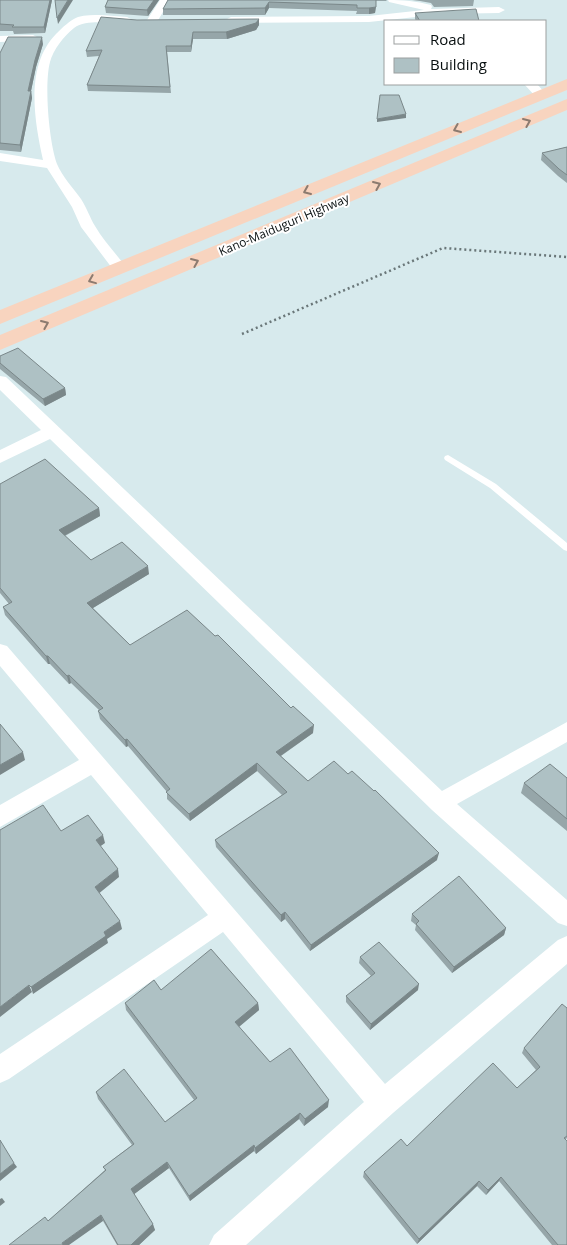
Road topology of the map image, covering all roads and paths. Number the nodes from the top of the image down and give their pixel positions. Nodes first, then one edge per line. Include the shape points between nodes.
1 (165, 0) edge
2 (393, 0) edge
3 (477, 5) edge
4 (444, 11) junction
5 (499, 11) edge
6 (220, 20) edge
7 (59, 38) junction
8 (0, 39) edge
9 (567, 84) edge
10 (535, 89) edge
11 (567, 104) edge
12 (0, 157) edge
13 (51, 165) junction
14 (567, 257) edge
15 (120, 269) junction
16 (0, 318) edge
17 (242, 334) dead end
18 (0, 343) edge
19 (0, 381) edge
20 (52, 431) junction
21 (0, 457) edge
22 (448, 458) dead end
23 (567, 548) edge
24 (0, 652) edge
25 (567, 732) edge
26 (95, 762) junction
27 (440, 803) junction
28 (0, 817) edge
29 (567, 915) edge
30 (225, 917) junction
31 (567, 948) edge
32 (0, 1070) edge
33 (383, 1104) junction
34 (224, 1245) edge

1 - 7 street via 158,20 81,20
2 - 4 street
3 - 4 street
3 - 5 street
4 - 6 street via 369,19
7 - 8 street
7 - 13 street via 44,62 41,96
9 - 10 highway, Kano-Maiduguri Highway
10 -> 15 highway, Kano-Maiduguri Highway
18 -> 11 highway, Kano-Maiduguri Highway
12 - 13 street
13 - 15 street via 79,207 88,227
14 - 17 path via 443,248
15 -> 16 highway, Kano-Maiduguri Highway
19 - 20 street
20 - 21 street
20 - 27 street
22 - 23 lane via 493,486
24 - 26 street
25 - 27 street
26 - 28 street
26 - 30 street
27 - 29 street
30 - 32 street
30 - 33 street
31 - 33 street
33 - 34 street

